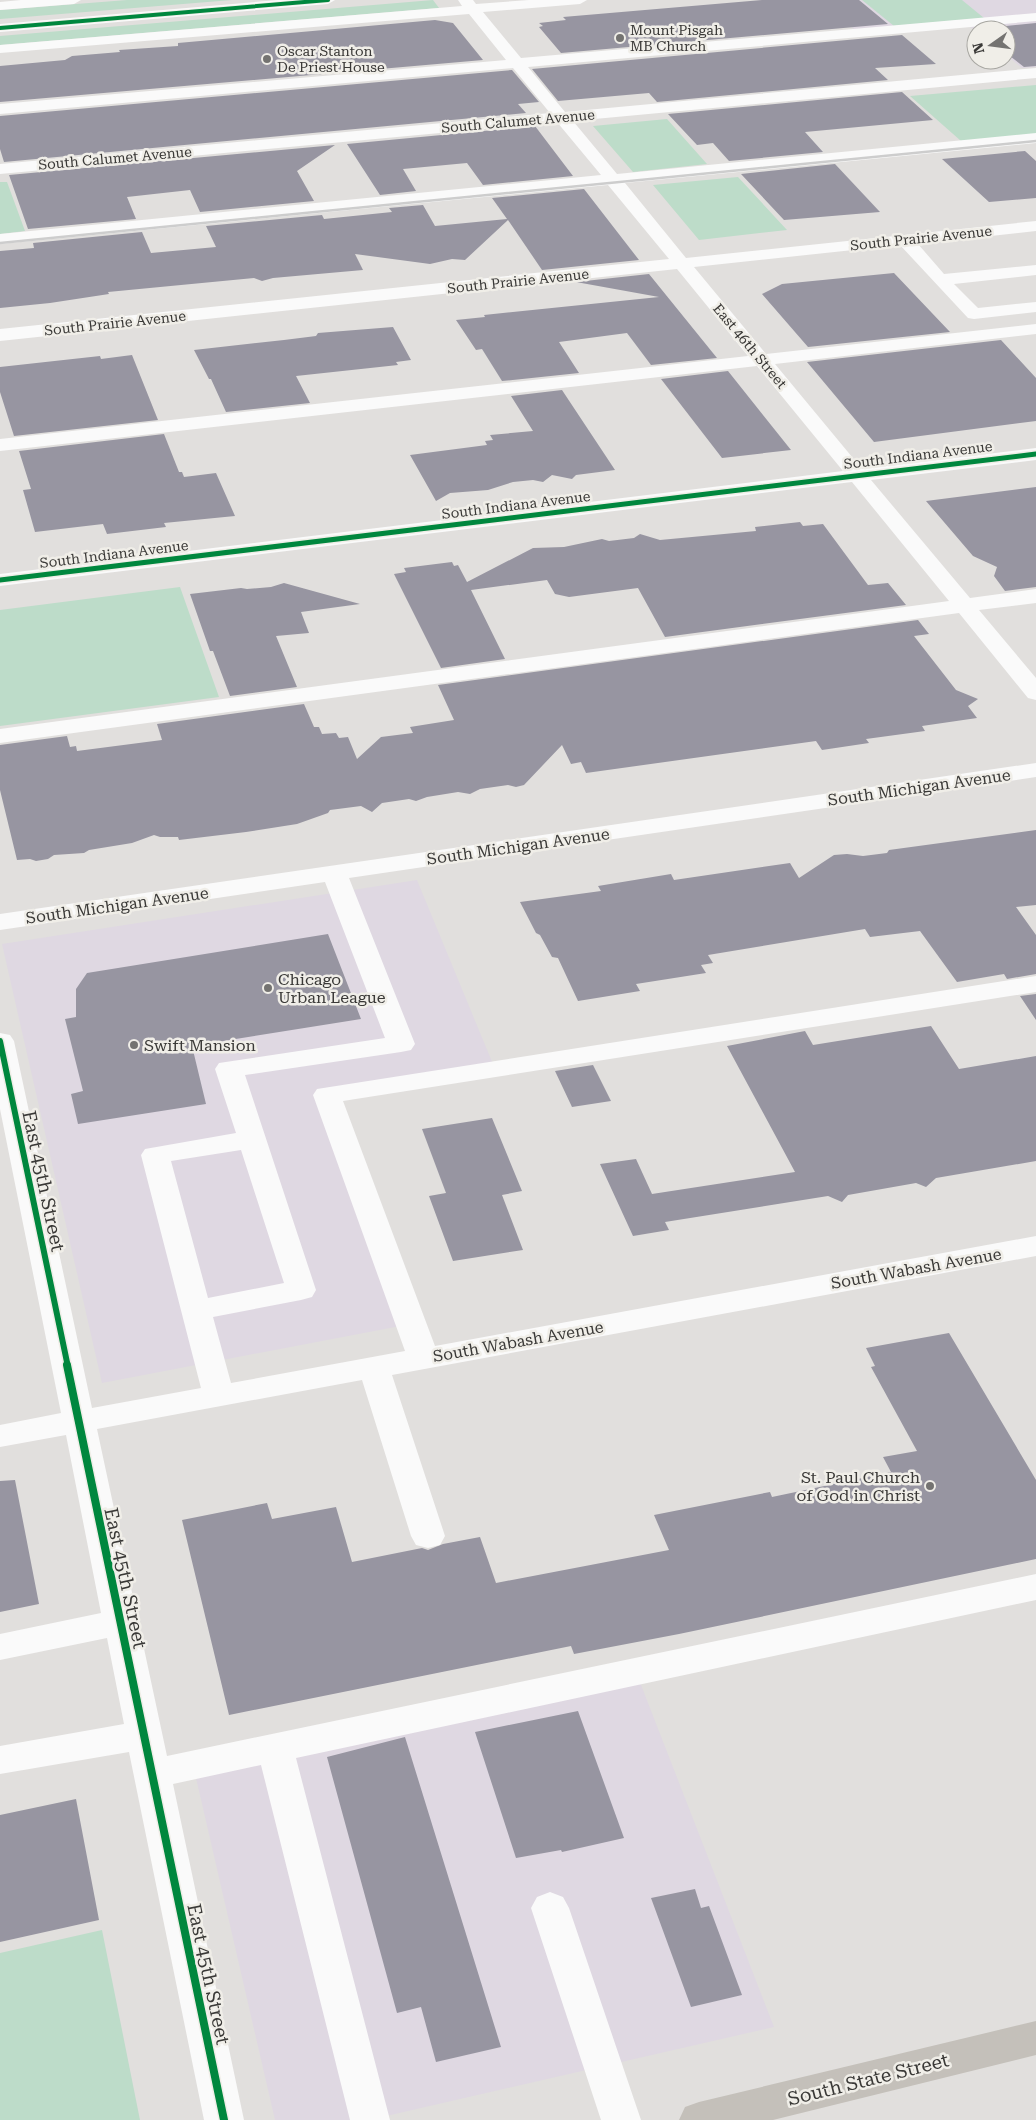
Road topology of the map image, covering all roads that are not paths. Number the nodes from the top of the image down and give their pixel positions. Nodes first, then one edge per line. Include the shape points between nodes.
1 (74, 0) edge
2 (328, 0) edge
3 (580, 0) edge
4 (468, 5) edge
5 (0, 6) edge
6 (1036, 17) edge
7 (0, 28) edge
8 (0, 49) edge
9 (517, 64) junction
10 (1036, 73) edge
11 (0, 109) edge
12 (561, 117) junction
13 (1036, 138) edge
14 (0, 169) edge
15 (613, 179) junction
16 (1036, 226) edge
17 (0, 239) edge
18 (905, 240) junction
19 (682, 264) junction
20 (1036, 270) edge
21 (940, 280) junction
22 (1036, 307) edge
23 (1036, 329) edge
24 (0, 335) edge
25 (762, 360) junction
26 (0, 446) edge
27 (1036, 454) edge
28 (857, 476) junction
29 (0, 580) edge
30 (1036, 596) edge
31 (964, 606) junction
32 (1036, 693) edge
33 (0, 736) edge
34 (1036, 770) edge
35 (334, 873) junction
36 (0, 922) edge
37 (1036, 984) edge
38 (0, 1041) edge
39 (251, 1139) junction
40 (11, 1149) edge
41 (1036, 1246) edge
42 (197, 1310) junction
43 (424, 1358) junction
44 (374, 1368) junction
45 (219, 1396) junction
46 (79, 1422) junction
47 (0, 1436) edge
48 (428, 1536) dead end
49 (1036, 1588) edge
50 (120, 1622) junction
51 (0, 1647) edge
52 (144, 1735) junction
53 (275, 1748) junction
54 (0, 1760) edge
55 (152, 1774) junction
56 (550, 1908) dead end
57 (1036, 2038) edge
58 (224, 2120) edge
59 (370, 2120) edge
60 (621, 2120) edge
61 (699, 2120) edge

1 - 5 street
2 - 7 street
3 - 4 street
4 - 8 street
4 - 9 street, East 46th Street
6 - 9 street
9 - 11 street
9 - 12 street, East 46th Street
10 - 12 street, South Calumet Avenue
12 - 14 street, South Calumet Avenue
12 - 15 street, East 46th Street
13 - 15 street
15 - 17 street
15 - 19 street, East 46th Street
16 - 18 street, South Prairie Avenue
18 - 19 street, South Prairie Avenue
18 - 21 street
19 - 24 street, South Prairie Avenue
19 - 25 street, East 46th Street
20 - 21 street
21 - 22 street via 974,314
23 - 25 street
25 - 26 street
25 - 28 street, East 46th Street
27 - 28 street, South Indiana Avenue
28 - 29 street, South Indiana Avenue
28 - 31 street, East 46th Street
30 - 31 street
31 - 32 street, East 46th Street
31 - 33 street
34 - 35 street, South Michigan Avenue
35 - 36 street, South Michigan Avenue
35 - 39 street via 401,1044 229,1069
37 - 43 street via 327,1095
38 - 40 street, East 45th Street
39 - 42 street via 155,1155
39 - 42 street via 301,1290
40 - 46 street, East 45th Street
41 - 43 street, South Wabash Avenue
42 - 45 street
43 - 44 street, South Wabash Avenue
44 - 45 street, South Wabash Avenue
44 - 48 street
45 - 46 street, South Wabash Avenue
46 - 47 street, South Wabash Avenue
46 - 50 street, East 45th Street
49 - 53 street
50 - 51 street
50 - 52 street, East 45th Street
52 - 54 street
52 - 55 street, East 45th Street
53 - 55 street
53 - 59 street
55 - 58 street, East 45th Street
56 - 60 street
57 - 61 main road, South State Street

